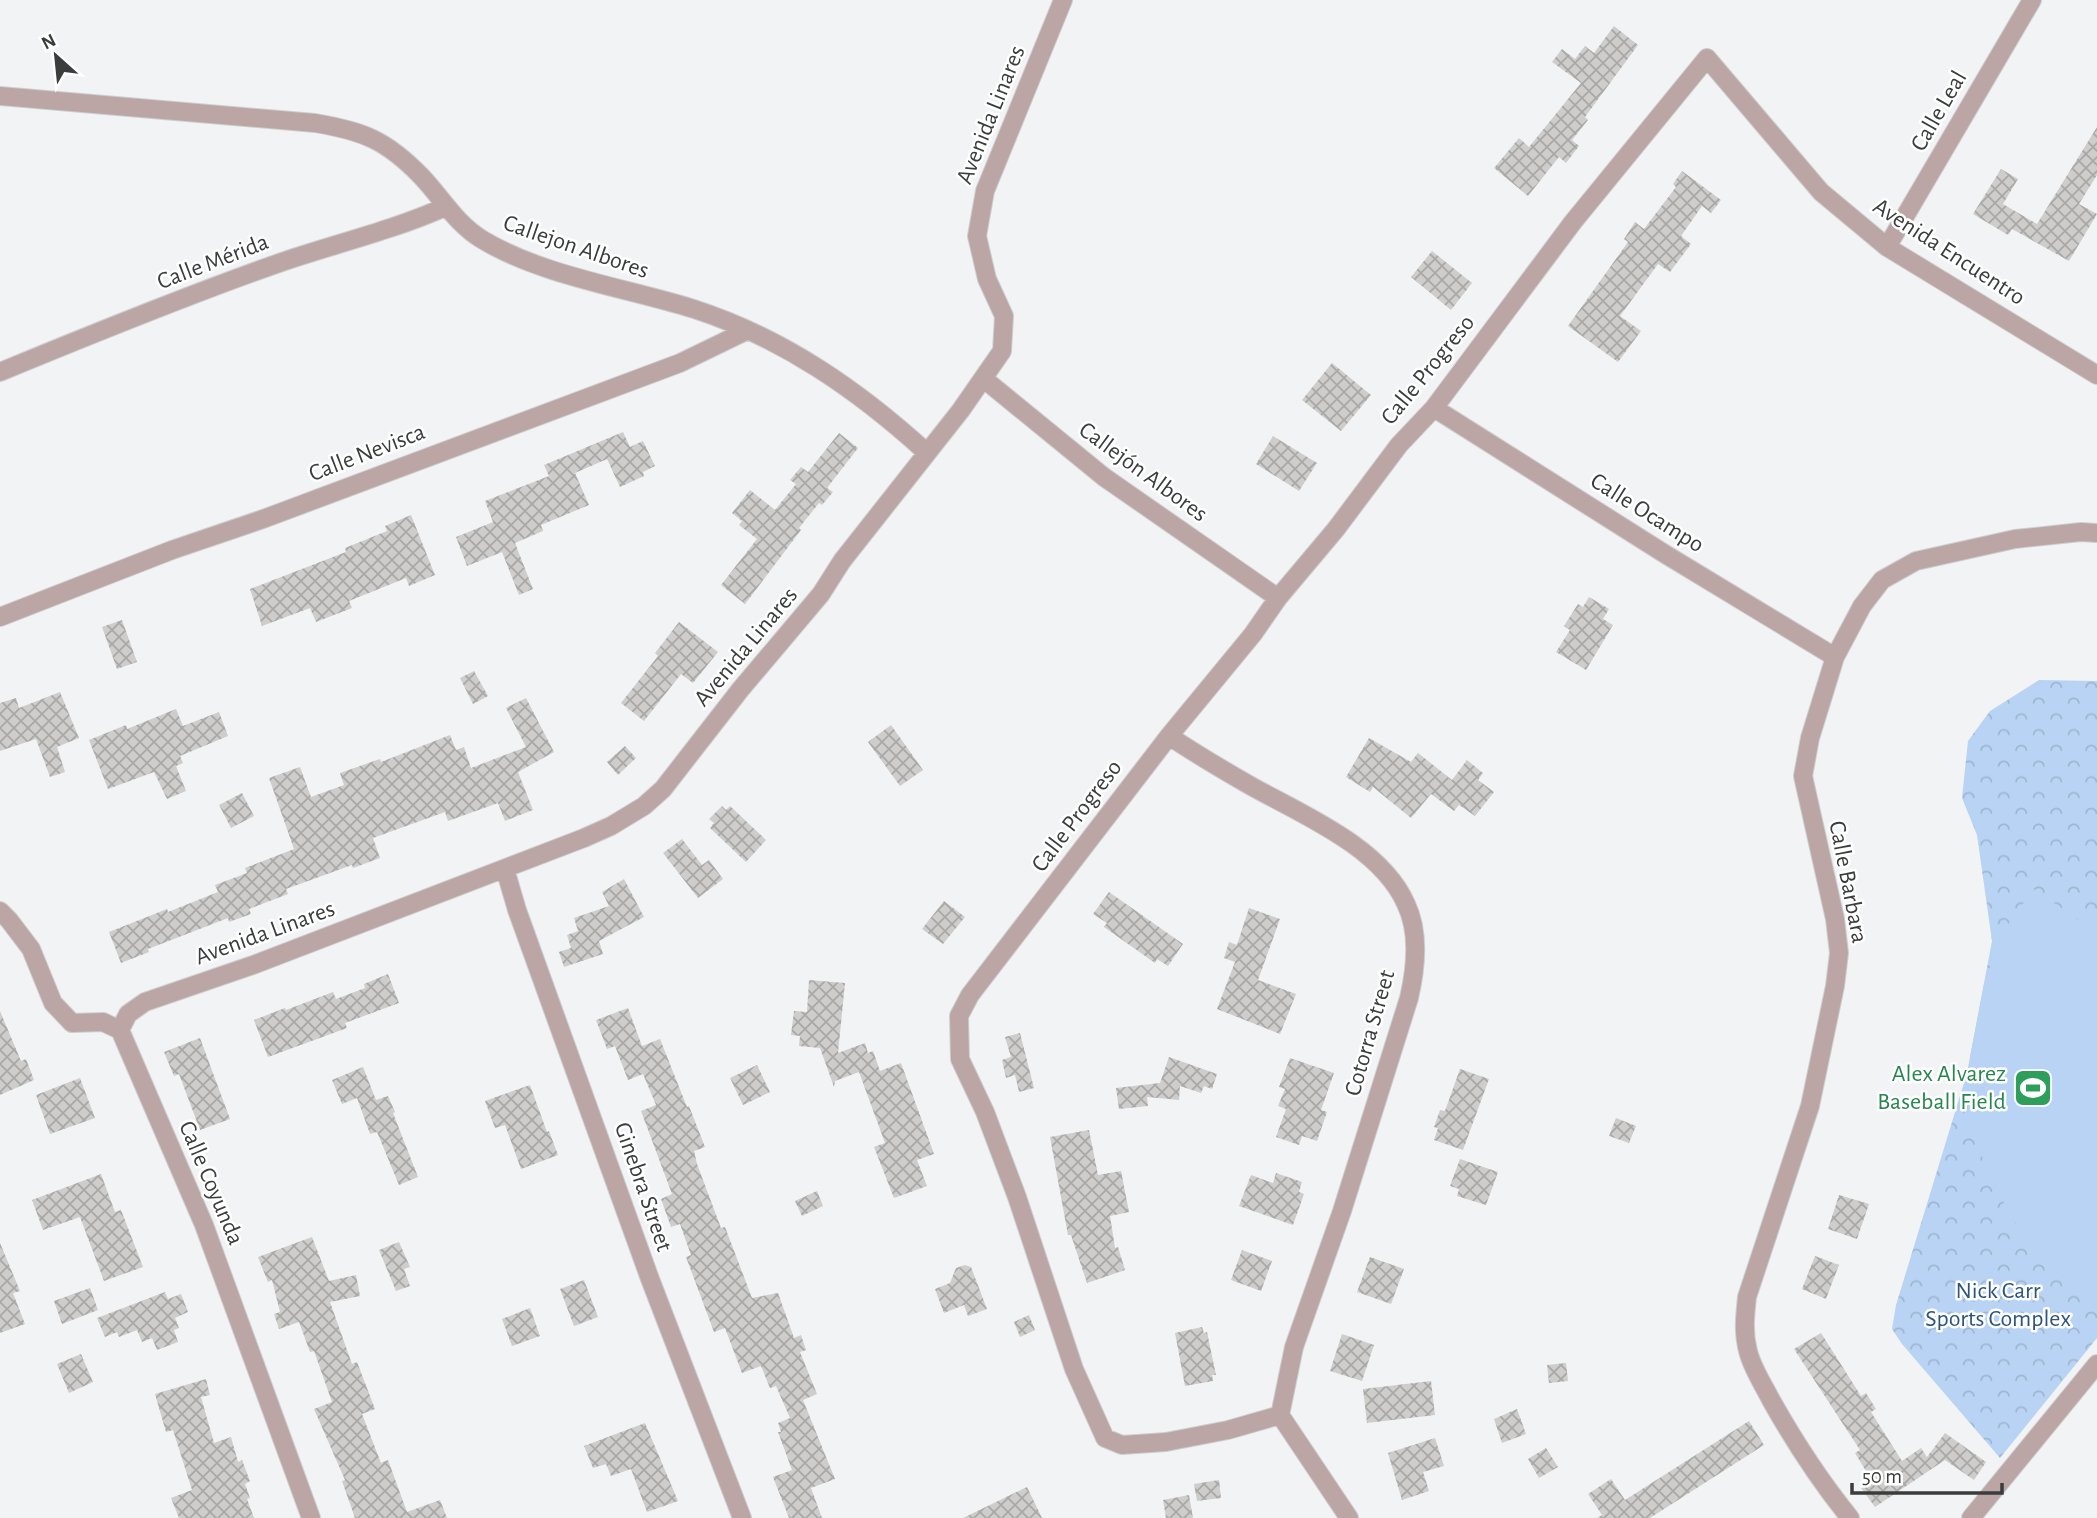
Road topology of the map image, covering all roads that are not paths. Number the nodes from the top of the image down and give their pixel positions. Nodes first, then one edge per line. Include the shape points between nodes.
1 (1063, 0) edge
2 (2032, 0) edge
3 (1707, 58) joint
4 (0, 96) edge
5 (445, 207) junction
6 (1887, 247) junction
7 (748, 330) junction
8 (0, 372) edge
9 (2097, 375) edge
10 (984, 379) junction
11 (1434, 408) junction
12 (926, 452) junction
13 (2097, 533) edge
14 (1278, 598) junction
15 (0, 617) edge
16 (1835, 657) junction
17 (1169, 736) junction
18 (505, 869) junction
19 (3, 920) edge
20 (120, 1030) junction
21 (2097, 1364) edge
22 (1280, 1415) junction
23 (312, 1518) edge
24 (742, 1518) edge
25 (1349, 1518) edge
26 (1850, 1518) edge
27 (1971, 1518) edge

1 - 10 street, Avenida Linares via 985,191 977,236 987,278 1004,316 1002,351
2 - 6 street, Calle Leal
3 - 6 street, Avenida Encuentro via 1821,192
3 - 11 street, Calle Progreso via 1573,222
4 - 5 street, Callejon Albores via 354,130 385,144
5 - 7 street, Callejon Albores via 465,228 513,254
5 - 8 street, Calle Mérida via 390,230 261,270
6 - 9 street, Avenida Encuentro
7 - 12 street, Callejon Albores via 841,382
7 - 15 street, Calle Nevisca via 680,363
10 - 12 street, Avenida Linares
10 - 14 street, Callejón Albores via 1104,477
11 - 14 street, Calle Progreso via 1399,445
11 - 16 street, Calle Ocampo
12 - 18 street, Avenida Linares via 821,594 663,789 611,826
13 - 16 street, Calle Barbara via 2015,540 1916,561 1882,580 1862,606
14 - 17 street, Calle Progreso
16 - 26 street, Calle Barbara via 1803,776 1835,919 1839,953 1835,986 1810,1107 1748,1297 1744,1328 1757,1375 1787,1429
17 - 22 street, Cotorra Street via 1359,849 1387,874 1407,904 1415,935 1409,998 1294,1347
17 - 22 street, Calle Progreso via 970,995 959,1016 960,1059 985,1112 1074,1369 1105,1438 1122,1445 1166,1442
18 - 20 street, Avenida Linares via 145,1002 128,1014
18 - 24 street, Ginebra Street via 650,1279
19 - 20 street via 31,949 53,1003 72,1023 103,1022
20 - 23 street, Calle Coyunda via 204,1225
21 - 27 street
22 - 25 street

